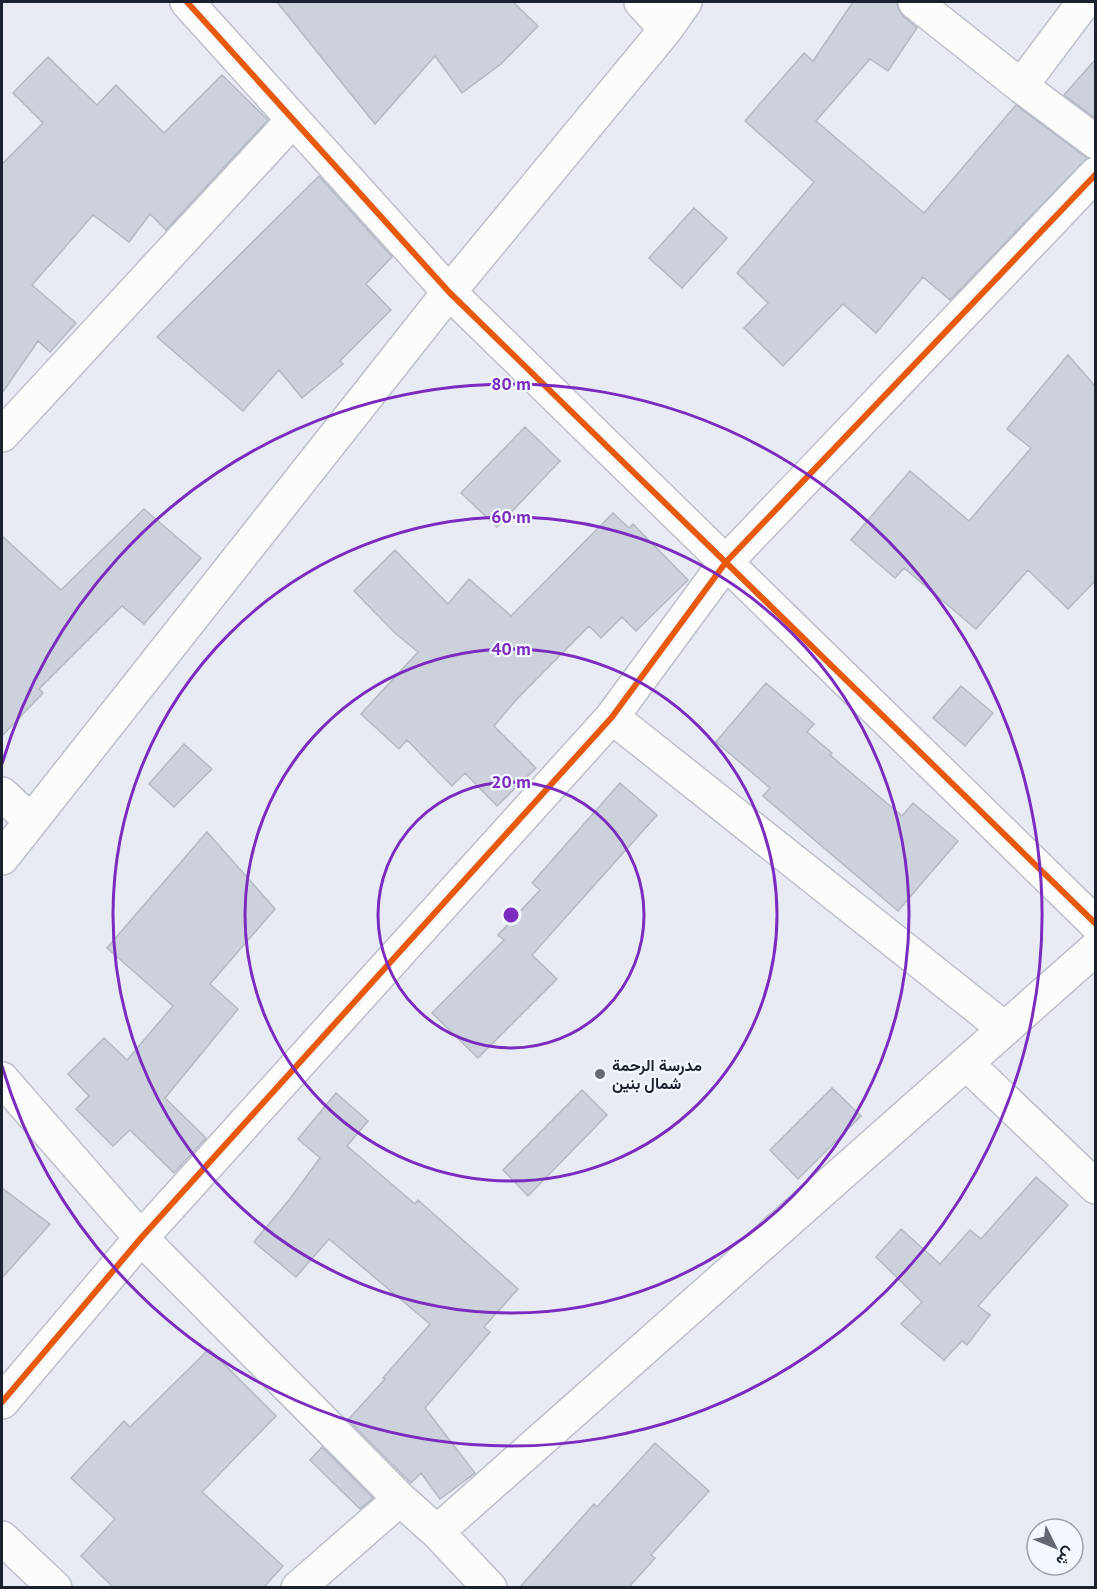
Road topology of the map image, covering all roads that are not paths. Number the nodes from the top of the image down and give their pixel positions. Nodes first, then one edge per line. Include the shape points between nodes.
1 (187, 2) edge
2 (641, 2) edge
3 (685, 2) edge
4 (915, 2) edge
5 (1084, 2) edge
6 (666, 29) junction
7 (1021, 86) junction
8 (293, 120) junction
9 (1095, 142) edge
10 (1095, 174) edge
11 (449, 292) junction
12 (2, 435) edge
13 (726, 562) junction
14 (612, 717) junction
15 (2, 794) edge
16 (31, 821) junction
17 (2, 858) edge
18 (1095, 924) edge
19 (1095, 948) edge
20 (1005, 1029) junction
21 (966, 1064) junction
22 (2, 1079) edge
23 (1095, 1187) edge
24 (141, 1238) junction
25 (2, 1402) edge
26 (400, 1499) junction
27 (437, 1532) junction
28 (2, 1538) edge
29 (55, 1587) edge
30 (298, 1587) edge
31 (490, 1587) edge

1 - 8 street
2 - 6 street
3 - 6 street
4 - 7 street
5 - 7 street
6 - 11 street
7 - 9 street
8 - 11 street
8 - 12 street
10 - 13 street
11 - 13 street
11 - 16 street
13 - 14 street
13 - 18 street
14 - 20 street
14 - 24 street
15 - 16 street
16 - 17 street
19 - 20 street
20 - 21 street
21 - 23 street
21 - 27 street
22 - 24 street
24 - 25 street
24 - 26 street
26 - 27 street
26 - 30 street
27 - 31 street
28 - 29 street

